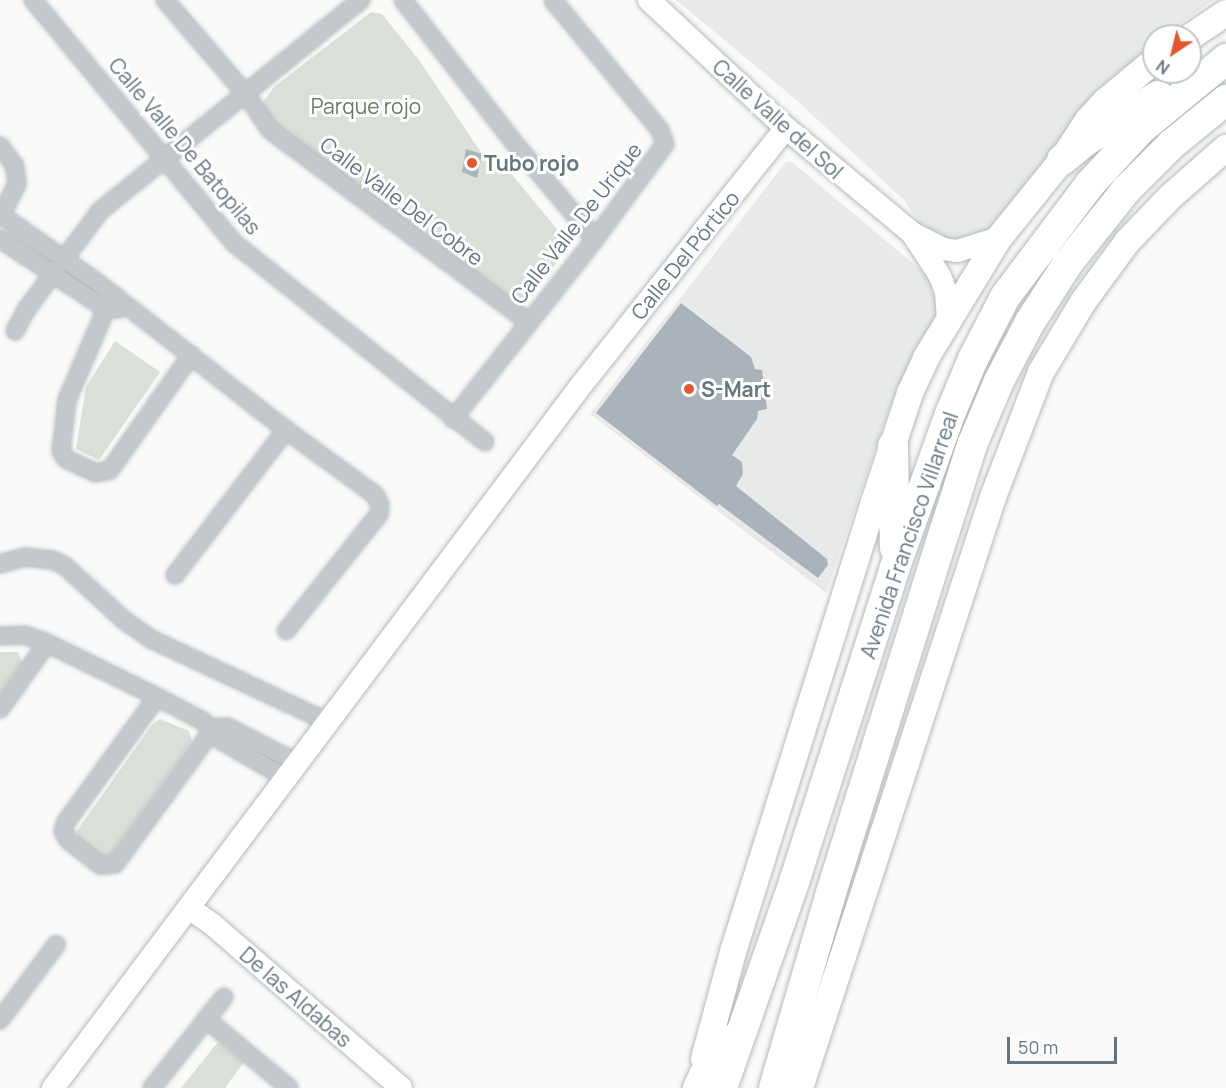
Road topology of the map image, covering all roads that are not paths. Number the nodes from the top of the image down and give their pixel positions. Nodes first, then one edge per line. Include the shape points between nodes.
1 (33, 0) edge
2 (361, 0) edge
3 (403, 0) edge
4 (553, 0) edge
5 (649, 0) edge
6 (173, 3) edge
7 (1226, 13) edge
8 (1202, 29) edge
9 (1226, 59) edge
10 (1142, 72) edge
11 (1202, 77) edge
12 (1186, 84) edge
13 (1193, 84) edge
14 (245, 93) junction
15 (1226, 100) edge
16 (786, 128) junction
17 (0, 146) edge
18 (1226, 148) edge
19 (164, 160) junction
20 (1062, 160) junction
21 (1, 216) edge
22 (912, 233) junction
23 (999, 238) junction
24 (0, 239) edge
25 (595, 239) junction
26 (65, 258) junction
27 (52, 273) junction
28 (112, 303) junction
29 (527, 321) junction
30 (948, 322) junction
31 (15, 331) dead end
32 (191, 355) junction
33 (453, 418) junction
34 (286, 430) junction
35 (485, 442) dead end
36 (892, 446) junction
37 (0, 564) edge
38 (895, 567) junction
39 (176, 574) dead end
40 (286, 630) dead end
41 (0, 636) edge
42 (47, 643) junction
43 (157, 697) junction
44 (0, 709) edge
45 (328, 722) junction
46 (211, 728) junction
47 (292, 771) junction
48 (795, 879) junction
49 (831, 893) junction
50 (189, 908) junction
51 (56, 945) dead end
52 (224, 997) dead end
53 (206, 1019) junction
54 (0, 1020) edge
55 (53, 1088) edge
56 (152, 1088) edge
57 (289, 1088) edge
58 (401, 1088) edge
59 (697, 1088) edge
60 (722, 1088) edge
61 (774, 1088) edge
62 (795, 1088) edge
63 (800, 1088) edge

1 - 19 street, Calle Valle De Batopilas
2 - 14 street
3 - 25 street via 528,161
4 - 25 street, Calle Valle De Urique via 665,139 663,149
5 - 16 street, Calle Valle del Sol
6 - 14 street, Calle Valle Del Cobre
7 - 8 main road
9 - 11 highway, Avenida Francisco Villarreal
10 - 20 main road, Avenida Francisco Villarreal via 1088,120
12 - 20 highway via 1149,100
13 - 38 highway, Avenida Francisco Villarreal via 1140,130 1089,184 1005,297 950,414
14 - 19 street
14 - 29 street, Calle Valle Del Cobre via 270,130
15 - 49 highway, Avenida Francisco Villarreal via 1172,144 1126,190 1068,263 1030,322 999,381 972,445
16 - 22 street, Calle Valle del Sol
16 - 45 street, Calle Del Pórtico via 583,383
17 - 21 street via 15,166 17,184
18 - 63 main road via 1127,242 1083,302 1041,372 993,497
19 - 26 street via 100,211
19 - 33 street, Calle Valle De Batopilas via 234,243
20 - 23 main road, Avenida Francisco Villarreal
21 - 26 street
22 - 23 street, Calle Valle del Sol via 957,251
22 - 30 street, Calle Valle del Sol via 940,276 946,292
23 - 30 main road, Avenida Francisco Villarreal
24 - 27 street
25 - 29 street, Calle Valle De Urique
26 - 27 street
26 - 28 street
27 - 28 street
27 - 31 street
28 - 32 street via 130,309
28 - 32 street via 67,400 61,451 66,459 96,473 110,470
29 - 33 street, Calle Valle De Urique
30 - 36 main road, Avenida Francisco Villarreal via 926,358
32 - 34 street
33 - 35 street, Calle Valle De Batopilas
34 - 39 street
34 - 40 street via 375,495 380,508
36 - 38 highway
36 - 59 main road, Avenida Francisco Villarreal via 733,952
37 - 45 street via 26,557 59,563 153,640
38 - 48 highway, Avenida Francisco Villarreal
41 - 42 street via 25,635
42 - 43 street
42 - 44 street
43 - 46 street
43 - 46 street via 66,822 63,831 68,840 100,865 115,864
45 - 47 street, Calle Del Pórtico
46 - 47 street via 222,741
47 - 50 street, Calle Del Pórtico
48 - 59 highway
48 - 60 highway, Avenida Francisco Villarreal
49 - 61 highway, Avenida Francisco Villarreal
49 - 62 highway via 816,992
50 - 55 street, Calle Del Pórtico
50 - 58 street, De las Aldabas via 213,924
51 - 54 street
52 - 53 street
53 - 56 street
53 - 57 street

